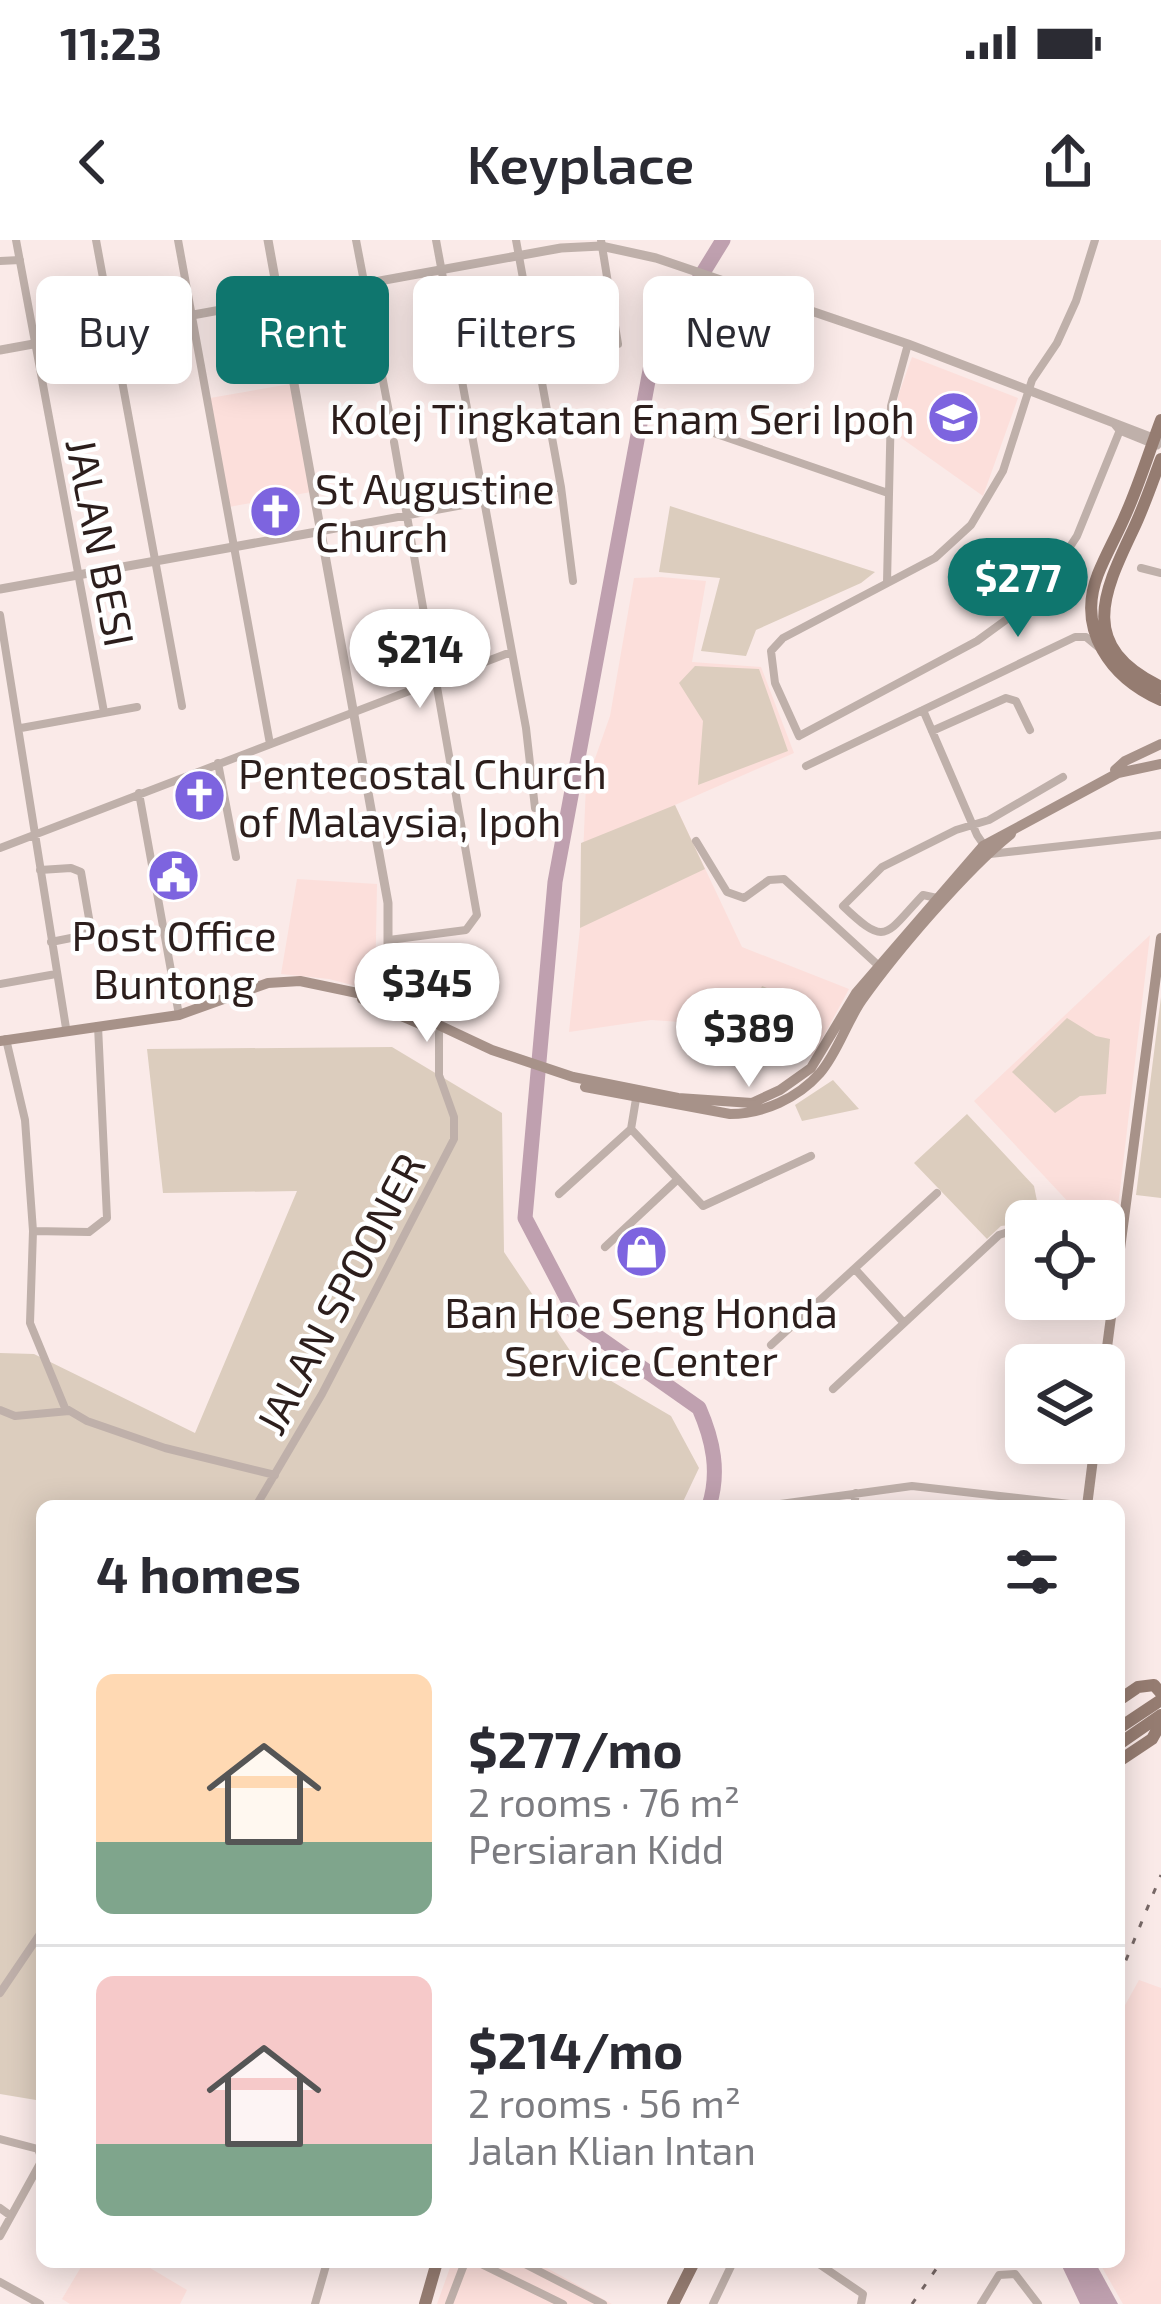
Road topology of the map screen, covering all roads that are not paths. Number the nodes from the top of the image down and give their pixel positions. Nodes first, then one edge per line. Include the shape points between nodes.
1 (16, 240) edge
2 (97, 240) edge
3 (178, 240) edge
4 (268, 240) edge
5 (356, 240) edge
6 (436, 240) edge
7 (516, 240) edge
8 (1095, 240) edge
9 (601, 243) edge
10 (518, 256) junction
11 (20, 260) junction
12 (0, 261) edge
13 (442, 271) junction
14 (103, 276) edge
15 (185, 276) edge
16 (275, 276) edge
17 (363, 276) edge
18 (607, 276) edge
19 (389, 281) edge
20 (216, 313) edge
21 (192, 317) joint
22 (34, 344) junction
23 (908, 344) junction
24 (0, 350) edge
25 (122, 384) edge
26 (295, 384) edge
27 (383, 384) edge
28 (1028, 390) junction
29 (1161, 420) edge
30 (1117, 427) junction
31 (705, 430) dead end
32 (1157, 442) edge
33 (1161, 459) edge
34 (561, 488) junction
35 (888, 493) junction
36 (484, 501) junction
37 (408, 514) junction
38 (322, 531) junction
39 (234, 547) junction
40 (157, 560) junction
41 (1141, 568) dead end
42 (1161, 573) edge
43 (78, 575) junction
44 (573, 581) dead end
45 (887, 583) junction
46 (0, 590) edge
47 (0, 615) edge
48 (511, 652) junction
49 (1102, 653) junction
50 (436, 681) junction
51 (1161, 687) edge
52 (1161, 700) edge
53 (182, 706) dead end
54 (137, 707) dead end
55 (923, 710) junction
56 (104, 712) junction
57 (354, 713) junction
58 (21, 728) junction
59 (1030, 730) dead end
60 (932, 731) junction
61 (1161, 743) edge
62 (270, 744) junction
63 (218, 763) junction
64 (1161, 764) edge
65 (806, 766) dead end
66 (1142, 766) junction
67 (1161, 775) edge
68 (1063, 776) dead end
69 (1104, 781) junction
70 (139, 793) junction
71 (535, 808) dead end
72 (972, 825) junction
73 (36, 836) junction
74 (1161, 836) edge
75 (696, 841) dead end
76 (0, 848) edge
77 (986, 850) junction
78 (236, 857) dead end
79 (40, 870) junction
80 (937, 898) junction
81 (888, 932) junction
82 (1161, 938) edge
83 (389, 940) junction
84 (50, 942) junction
85 (899, 942) junction
86 (882, 969) junction
87 (56, 974) junction
88 (0, 983) edge
89 (380, 1001) junction
90 (179, 1015) junction
91 (98, 1026) junction
92 (67, 1028) junction
93 (440, 1034) junction
94 (3, 1040) edge
95 (490, 1053) junction
96 (636, 1095) junction
97 (631, 1130) junction
98 (811, 1156) dead end
99 (678, 1179) junction
100 (937, 1193) dead end
101 (559, 1194) dead end
102 (1125, 1207) edge
103 (33, 1232) junction
104 (1005, 1233) edge
105 (605, 1246) dead end
106 (855, 1269) junction
107 (904, 1323) junction
108 (771, 1345) dead end
109 (833, 1388) dead end
110 (0, 1410) edge
111 (69, 1412) junction
112 (1092, 1464) edge
113 (275, 1475) junction
114 (856, 1493) junction
115 (260, 1500) edge
116 (803, 1500) edge
117 (855, 1500) edge
118 (1038, 1500) edge
119 (1088, 1500) edge
120 (1125, 1696) edge
121 (1161, 1696) edge
122 (1161, 1719) edge
123 (1125, 1723) edge
124 (1125, 1740) edge
125 (1125, 1757) edge
126 (36, 1939) edge
127 (0, 1993) edge
128 (0, 2139) edge
129 (36, 2148) edge
130 (36, 2170) edge
131 (0, 2208) edge
132 (11, 2216) junction
133 (0, 2236) edge
134 (325, 2268) edge
135 (435, 2268) edge
136 (463, 2268) edge
137 (490, 2268) edge
138 (530, 2268) edge
139 (691, 2268) edge
140 (730, 2268) edge
141 (825, 2268) edge
142 (0, 2282) edge
143 (677, 2299) edge
144 (588, 2301) edge
145 (40, 2304) edge
146 (315, 2304) edge
147 (425, 2304) edge
148 (448, 2304) edge
149 (563, 2304) edge
150 (603, 2304) edge
151 (713, 2304) edge
152 (861, 2304) edge
153 (981, 2304) edge
154 (1038, 2304) edge

1 - 11 street, JALAN BESI
2 - 14 street
3 - 15 street
4 - 16 street
5 - 17 street
6 - 13 street
7 - 10 street
8 - 28 street via 1076,301
9 - 10 street
9 - 18 street
9 - 23 street
10 - 13 street
10 - 34 street
11 - 12 street
11 - 22 street, JALAN BESI
13 - 19 street
13 - 36 street
20 - 21 street
21 - 39 street
22 - 24 street
22 - 43 street, JALAN BESI
23 - 28 street
23 - 35 street via 892,396
25 - 40 street
26 - 38 street
27 - 37 street
28 - 30 street
28 - 45 street via 997,485 971,525 935,558
29 - 32 main road
30 - 32 street
30 - 45 street via 1077,536 1024,606 977,641 799,736 771,651
31 - 35 street
32 - 49 main road via 1094,588
33 - 51 main road via 1103,602 1116,652
34 - 36 street
34 - 44 street
35 - 45 street
36 - 37 street
36 - 48 street
37 - 38 street
37 - 50 street
38 - 39 street
38 - 57 street
39 - 40 street
39 - 62 street
40 - 43 street
40 - 53 street
41 - 42 street
43 - 46 street
43 - 56 street, JALAN BESI
47 - 58 street
48 - 50 street
48 - 71 street
49 - 52 main road via 1127,681
49 - 55 street via 1089,638 1075,637
50 - 57 street
50 - 83 street via 477,915 466,930
54 - 56 street, JALAN BESI
55 - 60 street
55 - 65 street
56 - 58 street, JALAN BESI
57 - 62 street
57 - 83 street
58 - 73 street
59 - 60 street via 1016,701 1006,698
60 - 72 street
61 - 69 main road
62 - 63 street
63 - 70 street
63 - 78 street
64 - 66 main road
66 - 67 main road
66 - 69 main road
68 - 72 street
69 - 77 main road
70 - 73 street
70 - 90 street
72 - 77 street
72 - 81 street via 882,867 843,906 871,933
73 - 76 street
73 - 79 street
74 - 77 street
75 - 86 street via 727,892 744,898 784,879
77 - 80 main road
77 - 86 main road
79 - 84 street
79 - 84 street via 77,868 90,924 86,935
80 - 81 street via 922,895
80 - 85 main road
81 - 85 street
82 - 102 main road
83 - 89 street
84 - 87 street
85 - 86 main road
86 - 96 main road via 811,1068 762,1100
87 - 88 street
87 - 92 street
89 - 90 main road via 283,982
89 - 93 main road
89 - 95 main road
90 - 91 main road
91 - 92 main road
91 - 103 street via 107,1218 89,1232
92 - 94 main road
93 - 95 main road
93 - 113 street, JALAN SPOONER via 439,1075 454,1139
94 - 103 street via 22,1100
95 - 96 main road
96 - 97 street
97 - 99 street
97 - 101 street
98 - 99 street via 703,1205
99 - 105 street
100 - 106 street
103 - 111 street via 30,1323
104 - 107 street
106 - 107 street
106 - 108 street
107 - 109 street
110 - 111 street
111 - 113 street via 165,1448
112 - 119 main road
113 - 115 street, JALAN SPOONER
114 - 116 street
114 - 117 street
114 - 118 street via 922,1486
120 - 121 main road via 1143,1685
121 - 123 main road
122 - 124 main road
122 - 125 main road via 1152,1739
126 - 127 street
128 - 129 street
130 - 132 street
131 - 132 street
132 - 133 street
134 - 146 street
135 - 147 main road
136 - 148 street
137 - 149 street
138 - 144 street
139 - 143 main road
140 - 151 street
141 - 152 street via 863,2294
142 - 145 street
144 - 150 street
153 - 154 street via 999,2275 1015,2274

